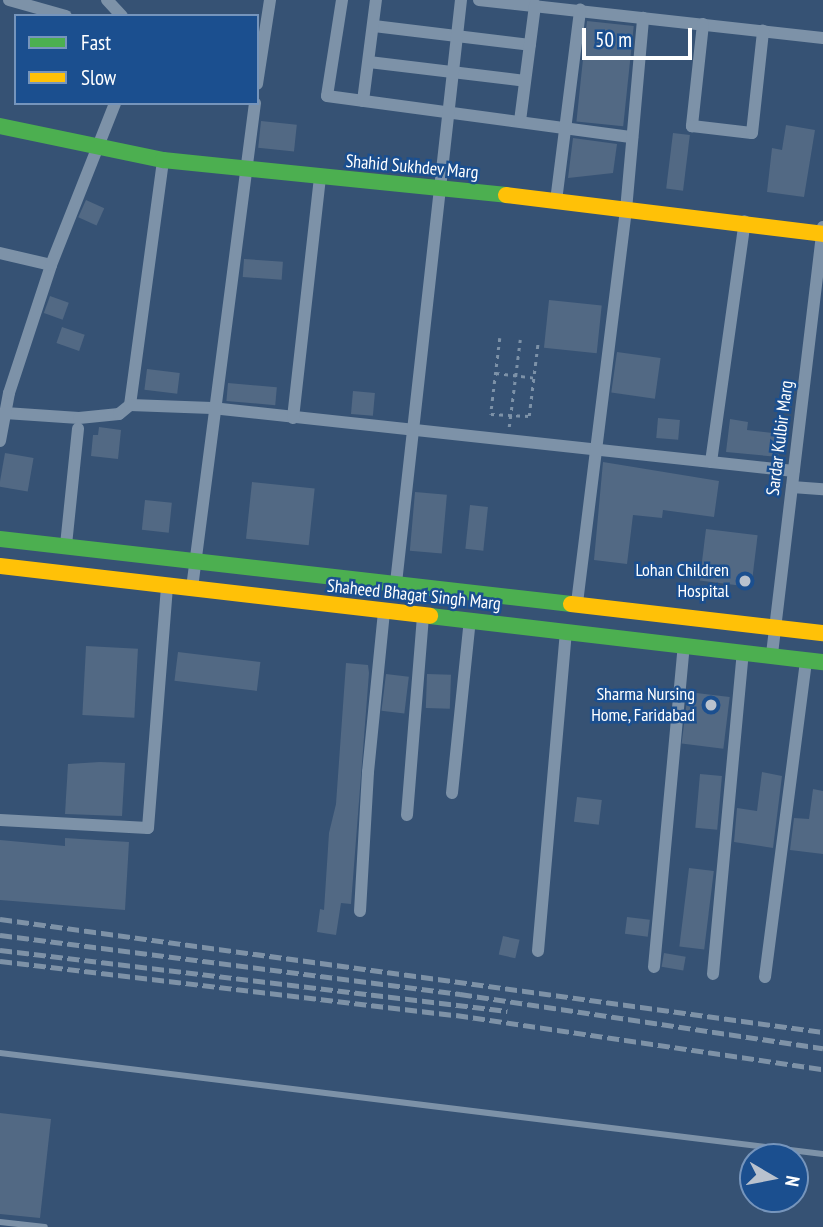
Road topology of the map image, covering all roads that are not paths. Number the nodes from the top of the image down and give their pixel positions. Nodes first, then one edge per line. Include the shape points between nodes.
1 (9, 0) edge
2 (107, 0) edge
3 (270, 0) edge
4 (342, 0) edge
5 (376, 0) edge
6 (461, 0) edge
7 (479, 0) edge
8 (535, 5) junction
9 (580, 10) junction
10 (59, 14) edge
11 (120, 14) edge
12 (643, 18) junction
13 (703, 24) junction
14 (374, 26) junction
15 (763, 31) junction
16 (455, 37) junction
17 (823, 38) edge
18 (530, 46) junction
19 (369, 62) junction
20 (259, 71) edge
21 (452, 72) junction
22 (525, 81) junction
23 (363, 101) junction
24 (114, 105) edge
25 (255, 105) edge
26 (447, 113) junction
27 (520, 121) junction
28 (0, 126) edge
29 (563, 127) junction
30 (632, 137) junction
31 (98, 149) junction
32 (163, 160) junction
33 (246, 168) junction
34 (320, 178) junction
35 (440, 187) junction
36 (556, 201) junction
37 (626, 210) junction
38 (744, 221) junction
39 (823, 231) edge
40 (0, 253) edge
41 (51, 265) junction
42 (4, 391) edge
43 (130, 405) junction
44 (212, 408) junction
45 (5, 413) junction
46 (293, 418) junction
47 (78, 429) dead end
48 (416, 433) junction
49 (0, 441) edge
50 (595, 448) junction
51 (711, 462) junction
52 (794, 471) junction
53 (792, 488) junction
54 (823, 489) edge
55 (0, 539) edge
56 (66, 545) junction
57 (195, 560) junction
58 (0, 566) edge
59 (396, 583) junction
60 (167, 585) junction
61 (192, 588) junction
62 (577, 603) junction
63 (384, 611) junction
64 (423, 615) junction
65 (470, 620) junction
66 (775, 627) junction
67 (566, 631) junction
68 (823, 633) edge
69 (684, 644) junction
70 (743, 651) junction
71 (772, 654) junction
72 (806, 660) junction
73 (823, 662) edge
74 (452, 793) dead end
75 (407, 815) dead end
76 (0, 820) edge
77 (360, 911) dead end
78 (538, 951) dead end
79 (654, 967) dead end
80 (713, 974) dead end
81 (765, 977) dead end
82 (0, 1053) edge
83 (823, 1154) edge
84 (0, 1222) edge
85 (45, 1227) edge

1 - 10 street
2 - 11 street
3 - 20 street
4 - 23 street via 327,96
5 - 14 street
6 - 16 street
7 - 8 street
8 - 9 street
8 - 18 street
9 - 12 street
9 - 29 street
12 - 13 street
12 - 30 street
13 - 15 street
13 - 15 street via 692,126 704,128 752,133
14 - 16 street
14 - 19 street
15 - 17 street
16 - 18 street
16 - 21 street
18 - 22 street
19 - 21 street
19 - 23 street
21 - 22 street
21 - 26 street
22 - 27 street
23 - 26 street
24 - 31 street
25 - 33 street
26 - 27 street
26 - 35 street
27 - 29 street
28 - 31 street, Shahid Sukhdev Marg
29 - 30 street
29 - 36 street
30 - 37 street
31 - 32 street, Shahid Sukhdev Marg
31 - 41 street
32 - 33 street, Shahid Sukhdev Marg
32 - 43 street
33 - 34 street, Shahid Sukhdev Marg
33 - 44 street
34 - 35 street, Shahid Sukhdev Marg
34 - 46 street
35 - 36 street, Shahid Sukhdev Marg
35 - 48 street
36 - 37 street, Shahid Sukhdev Marg
37 - 38 street, Shahid Sukhdev Marg
37 - 50 street
38 - 39 street, Shahid Sukhdev Marg
38 - 51 street
39 - 52 street, Sardar Kulbir Marg
40 - 41 street
41 - 42 street
42 - 45 street
43 - 44 street
43 - 45 street via 119,414 91,418
44 - 46 street
44 - 57 street
45 - 49 street
46 - 48 street
47 - 56 street
48 - 50 street
48 - 59 street
50 - 51 street
50 - 62 street
51 - 52 street
52 - 53 street, Sardar Kulbir Marg
53 - 54 street
53 - 66 street, Sardar Kulbir Marg
55 - 56 street, Shaheed Bhagat Singh Marg
56 - 57 street, Shaheed Bhagat Singh Marg
57 - 59 street, Shaheed Bhagat Singh Marg
57 - 61 street
58 - 60 street, Shaheed Bhagat Singh Marg
59 - 62 street, Shaheed Bhagat Singh Marg
60 - 61 street, Shaheed Bhagat Singh Marg
60 - 76 street via 148,828
61 - 63 street, Shaheed Bhagat Singh Marg
62 - 66 street, Shaheed Bhagat Singh Marg
63 - 64 street, Shaheed Bhagat Singh Marg
63 - 77 street
64 - 65 street, Shaheed Bhagat Singh Marg
64 - 75 street
65 - 67 street, Shaheed Bhagat Singh Marg
65 - 74 street
66 - 68 street, Shaheed Bhagat Singh Marg
66 - 71 street, Sardar Kulbir Marg
67 - 69 street, Shaheed Bhagat Singh Marg
67 - 78 street
69 - 70 street, Shaheed Bhagat Singh Marg
69 - 79 street
70 - 71 street, Shaheed Bhagat Singh Marg
70 - 80 street
71 - 72 street, Shaheed Bhagat Singh Marg
72 - 73 street, Shaheed Bhagat Singh Marg
72 - 81 street
82 - 83 lane
84 - 85 lane

